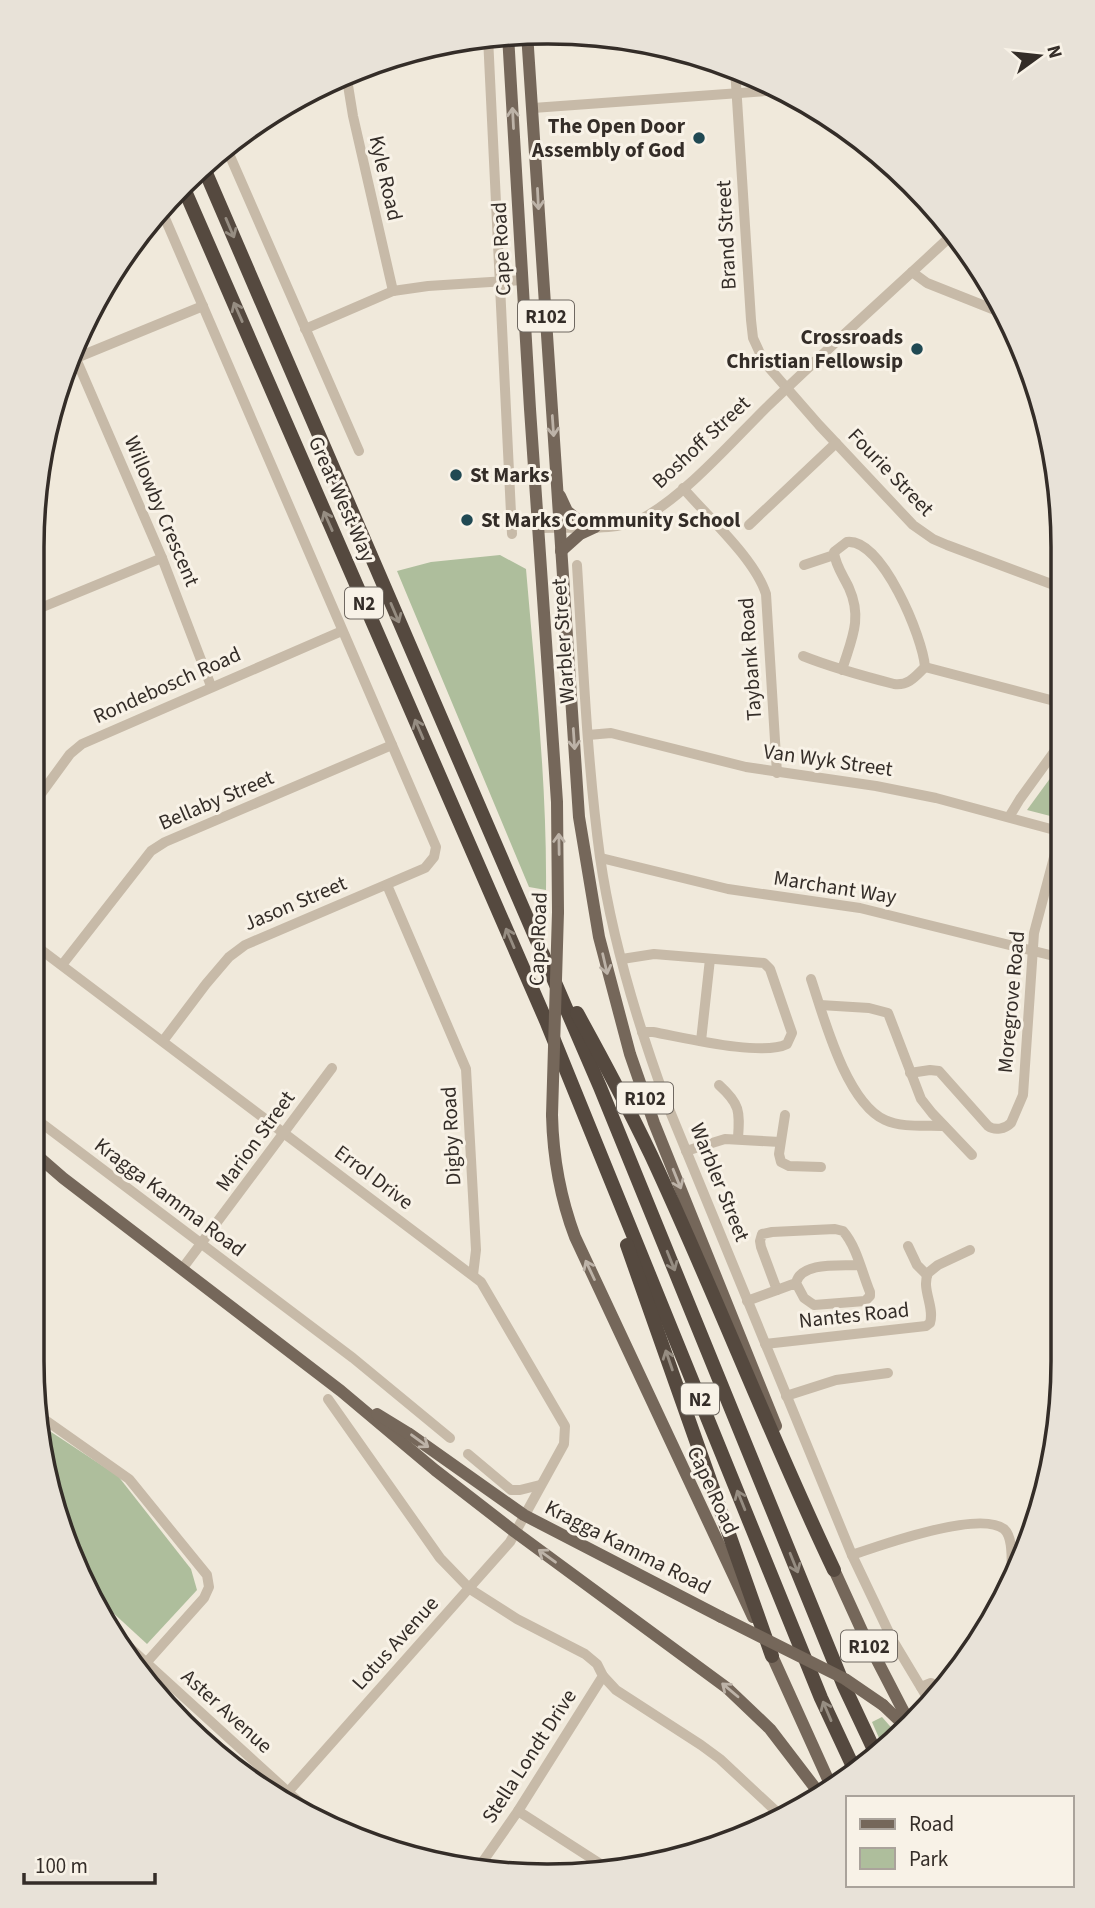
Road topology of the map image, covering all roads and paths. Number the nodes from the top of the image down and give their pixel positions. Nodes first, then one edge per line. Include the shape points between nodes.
1 (528, 45) edge
2 (509, 46) edge
3 (488, 47) edge
4 (737, 81) edge
5 (348, 85) edge
6 (760, 91) edge
7 (738, 93) junction
8 (533, 108) junction
9 (230, 157) edge
10 (208, 175) edge
11 (187, 195) edge
12 (165, 219) edge
13 (947, 241) edge
14 (912, 272) junction
15 (522, 280) junction
16 (499, 282) junction
17 (393, 290) junction
18 (203, 306) junction
19 (990, 308) edge
20 (304, 329) junction
21 (84, 352) edge
22 (79, 364) edge
23 (786, 388) junction
24 (836, 443) junction
25 (359, 452) dead end
26 (556, 486) junction
27 (683, 488) junction
28 (749, 525) dead end
29 (559, 527) junction
30 (591, 527) junction
31 (538, 528) junction
32 (512, 534) dead end
33 (561, 551) junction
34 (834, 555) junction
35 (162, 558) junction
36 (577, 565) dead end
37 (804, 565) dead end
38 (1051, 584) edge
39 (44, 606) edge
40 (342, 631) junction
41 (803, 656) dead end
42 (925, 667) junction
43 (842, 670) junction
44 (211, 686) junction
45 (1051, 700) edge
46 (588, 735) junction
47 (393, 746) junction
48 (1051, 756) edge
49 (777, 773) junction
50 (44, 790) edge
51 (1009, 817) junction
52 (1051, 829) edge
53 (601, 858) junction
54 (1051, 872) edge
55 (387, 885) junction
56 (537, 938) junction
57 (1032, 950) junction
58 (44, 952) edge
59 (1051, 955) edge
60 (622, 959) junction
61 (710, 959) junction
62 (62, 965) junction
63 (811, 979) dead end
64 (820, 1005) junction
65 (547, 1023) junction
66 (642, 1032) junction
67 (163, 1041) junction
68 (702, 1041) junction
69 (332, 1068) dead end
70 (909, 1073) junction
71 (719, 1085) dead end
72 (785, 1115) dead end
73 (44, 1125) edge
74 (944, 1126) junction
75 (284, 1135) junction
76 (738, 1138) junction
77 (780, 1142) junction
78 (686, 1152) junction
79 (972, 1155) dead end
80 (44, 1161) edge
81 (44, 1167) edge
82 (821, 1167) dead end
83 (63, 1178) junction
84 (201, 1245) junction
85 (908, 1246) dead end
86 (970, 1250) dead end
87 (859, 1265) junction
88 (182, 1269) junction
89 (473, 1275) junction
90 (927, 1275) junction
91 (796, 1283) junction
92 (777, 1290) junction
93 (747, 1301) junction
94 (765, 1344) junction
95 (888, 1373) dead end
96 (341, 1391) junction
97 (786, 1396) junction
98 (328, 1399) dead end
99 (48, 1422) edge
100 (450, 1438) dead end
101 (468, 1454) dead end
102 (540, 1485) junction
103 (524, 1515) junction
104 (515, 1532) junction
105 (852, 1555) junction
106 (1011, 1558) edge
107 (834, 1570) junction
108 (470, 1590) junction
109 (772, 1656) junction
110 (144, 1661) edge
111 (146, 1663) junction
112 (603, 1676) junction
113 (933, 1684) edge
114 (921, 1687) junction
115 (925, 1694) edge
116 (906, 1715) edge
117 (900, 1721) edge
118 (872, 1745) edge
119 (851, 1762) edge
120 (828, 1779) edge
121 (815, 1787) edge
122 (288, 1792) joint
123 (774, 1810) edge
124 (518, 1811) junction
125 (484, 1860) edge
126 (596, 1862) edge

1 - 8 main road, Cape Road / R102
15 -> 2 main road, Cape Road / R102
3 - 16 street, Cape Road
4 - 7 street, Brand Street
5 - 17 street, Kyle Road
6 - 7 street
7 - 8 street
7 - 23 street, Brand Street via 753,338 764,362
8 -> 26 main road, Cape Road / R102
9 - 20 street, Great West Way
10 -> 56 highway, Great West Way / N2
65 -> 11 highway, Great West Way / N2
12 - 18 street
13 - 14 street, Boshoff Street
14 - 19 street via 927,283
14 - 23 street, Boshoff Street
15 - 16 street
15 - 31 main road, Cape Road / R102
16 - 17 street
16 - 32 street, Cape Road
17 - 20 street
18 - 21 street
18 - 40 street
20 - 25 street, Great West Way
22 - 35 street, Willowby Crescent
23 - 24 street, Fourie Street
23 - 27 street, Boshoff Street
24 - 28 street
24 - 38 street, Fourie Street via 923,533
26 - 29 main road, Cape Road / R102
26 - 30 main road via 567,511
27 - 30 street, Boshoff Street via 643,518
27 - 49 street, Taybank Road via 763,584
29 - 30 street, Boshoff Street
29 - 31 street, Boshoff Street
29 - 33 main road, Cape Road / R102
30 - 33 main road
109 -> 31 main road, Cape Road / R102, bridge via 564,1205 552,1115 558,814
33 -> 107 main road, Cape Road / R102 via 581,829 616,1008 650,1112
34 - 37 street
34 - 42 street via 850,541 875,557 916,630
34 - 43 street via 857,613
35 - 39 street
35 - 44 street, Willowby Crescent
36 - 46 street, Warbler Street
40 - 44 street, Rondebosch Road
40 - 47 street
41 - 43 street
42 - 43 street via 900,685
42 - 45 street
44 - 50 street, Rondebosch Road via 82,744
46 - 49 street, Van Wyk Street via 611,733
46 - 53 street, Warbler Street
47 - 55 street, Jason Street via 436,847 425,867
47 - 62 street, Bellaby Street via 151,851
48 - 51 street
49 - 51 street, Van Wyk Street via 897,790
51 - 52 street, Van Wyk Street
53 - 57 street, Marchant Way via 728,889 860,908
53 - 60 street, Warbler Street
54 - 57 street, Moregrove Road
55 - 67 street, Jason Street via 238,949
55 - 89 street, Digby Road via 466,1069
56 - 107 highway via 652,1157
56 -> 118 highway, N2
57 - 59 street, Marchant Way
57 - 70 street, Moregrove Road via 1023,1095 1011,1123 992,1128 939,1071
58 - 62 street, Errol Drive
60 - 61 street via 648,953
60 - 66 street, Warbler Street
61 - 68 street
61 - 68 street via 768,965 792,1037 777,1047
62 - 67 street, Errol Drive
63 - 64 street
64 - 70 street via 888,1013
64 - 74 street via 840,1060 867,1107 888,1121
109 -> 65 highway
119 -> 65 highway, N2
66 - 68 street
66 - 78 street, Warbler Street
67 - 75 street, Errol Drive
69 - 75 street, Marion Street
70 - 74 street via 921,1099
71 - 76 street via 739,1110
72 - 77 street
73 - 84 street, Kragga Kamma Road
74 - 79 street
75 - 84 street, Marion Street
75 - 89 street, Errol Drive
76 - 77 street
76 - 78 street via 713,1141
77 - 82 street via 779,1159 784,1165
78 - 93 street, Warbler Street
80 - 83 main road, Kragga Kamma Road
81 - 83 main road, Kragga Kamma Road
83 - 88 main road, Kragga Kamma Road
84 - 88 street, Marion Street
84 - 100 street, Kragga Kamma Road via 353,1358
85 - 90 street
86 - 90 street, Nantes Road
87 - 91 street via 805,1269
87 - 91 street via 870,1292 865,1301 814,1305
87 - 92 street via 849,1239 840,1230 766,1232 760,1237 761,1247
88 - 96 main road, Kragga Kamma Road
89 - 102 street, Errol Drive via 565,1426 564,1444
90 - 94 street, Nantes Road via 932,1317 928,1325
91 - 92 street
92 - 93 street
93 - 94 street, Warbler Street
94 - 97 street, Warbler Street
95 - 97 street via 836,1380
96 -> 103 main road, Kragga Kamma Road
96 - 104 main road, Kragga Kamma Road
97 - 105 street, Warbler Street
98 - 108 street via 440,1558
99 - 111 street via 129,1479 207,1575 209,1587 204,1598
101 - 102 street via 511,1490
102 - 103 street, Errol Drive
103 - 104 street, Lotus Avenue
103 - 117 main road, Kragga Kamma Road, bridge via 845,1679
104 - 108 street, Lotus Avenue
121 -> 104 main road, Kragga Kamma Road via 771,1729 736,1696
105 - 106 street via 927,1532 984,1523 1009,1535
105 - 114 street, Warbler Street
107 - 116 main road, Cape Road / R102
108 - 112 street, Stella Londt Drive via 585,1654
108 - 122 street, Lotus Avenue
109 - 120 main road, Cape Road / R102
110 - 111 street, Aster Avenue
111 - 122 street, Aster Avenue
112 - 123 street via 622,1694 720,1759
112 - 124 street, Stella Londt Drive
113 - 114 street
114 - 115 street, Warbler Street
124 - 125 street, Stella Londt Drive
124 - 126 street

